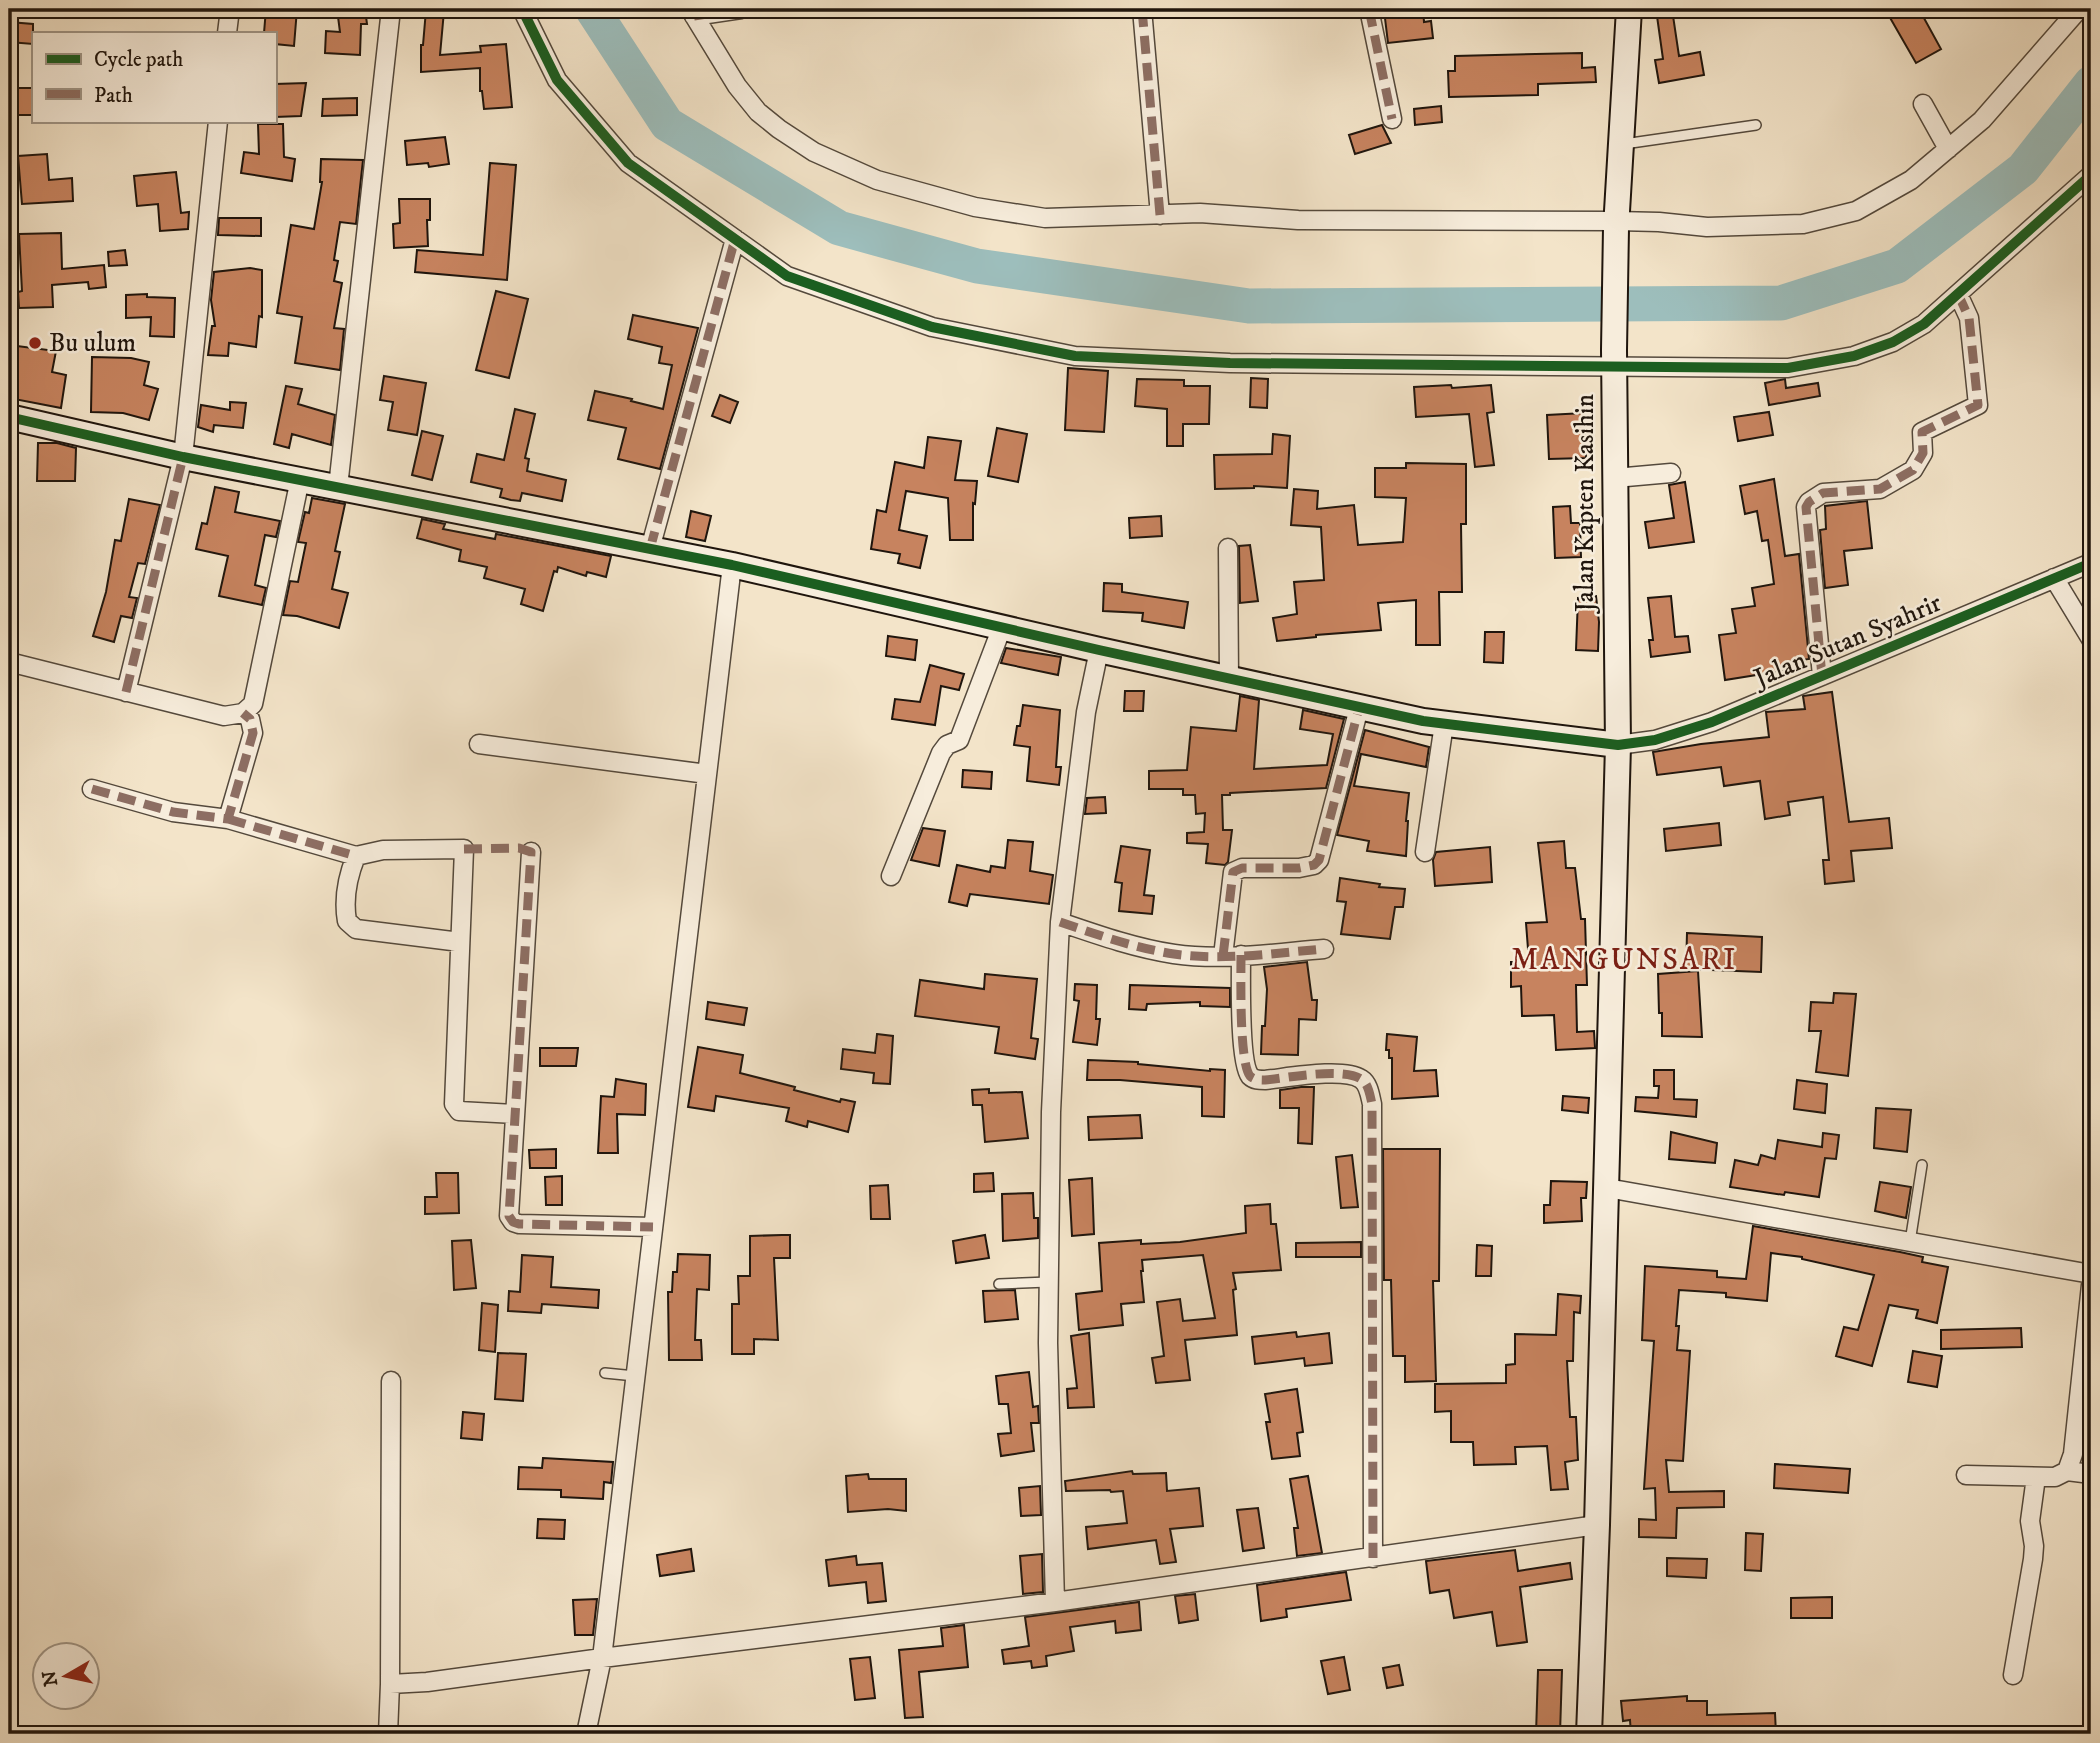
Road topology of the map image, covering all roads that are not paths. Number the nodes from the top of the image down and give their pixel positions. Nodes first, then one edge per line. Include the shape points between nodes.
1 (230, 9) edge
2 (391, 9) edge
3 (522, 9) edge
4 (741, 9) edge
5 (1142, 9) edge
6 (1368, 9) edge
7 (1629, 9) edge
8 (2079, 9) edge
9 (692, 13) edge
10 (227, 32) edge
11 (1923, 104) dead end
12 (1392, 119) dead end
13 (218, 122) edge
14 (1756, 125) dead end
15 (1622, 144) junction
16 (1948, 149) junction
17 (2091, 175) edge
18 (1160, 215) junction
19 (1616, 224) junction
20 (735, 239) junction
21 (1958, 294) junction
22 (1614, 358) junction
23 (9, 417) edge
24 (183, 457) junction
25 (1671, 473) dead end
26 (1615, 478) junction
27 (300, 479) junction
28 (338, 487) junction
29 (1228, 548) dead end
30 (650, 549) junction
31 (2091, 563) edge
32 (732, 565) junction
33 (2054, 579) junction
34 (1002, 627) junction
35 (2091, 639) edge
36 (1099, 650) junction
37 (9, 662) edge
38 (1822, 676) junction
39 (1229, 679) junction
40 (126, 692) junction
41 (1359, 708) junction
42 (243, 713) junction
43 (1444, 724) junction
44 (479, 744) dead end
45 (1618, 745) junction
46 (707, 774) junction
47 (92, 789) dead end
48 (228, 819) junction
49 (531, 852) dead end
50 (1425, 852) dead end
51 (356, 856) junction
52 (891, 876) dead end
53 (1060, 922) junction
54 (460, 942) junction
55 (1324, 949) dead end
56 (1232, 956) junction
57 (515, 1114) junction
58 (1922, 1165) dead end
59 (1606, 1188) junction
60 (653, 1227) junction
61 (1910, 1242) junction
62 (2091, 1274) edge
63 (1048, 1282) junction
64 (999, 1284) dead end
65 (2091, 1284) edge
66 (605, 1373) dead end
67 (635, 1376) junction
68 (391, 1381) dead end
69 (2067, 1471) junction
70 (2091, 1474) edge
71 (1966, 1475) dead end
72 (2036, 1477) junction
73 (1597, 1525) junction
74 (1373, 1558) junction
75 (1055, 1602) junction
76 (602, 1658) junction
77 (2013, 1675) dead end
78 (390, 1684) junction
79 (388, 1734) edge
80 (586, 1734) edge
81 (1589, 1734) edge

1 - 10 street
2 - 28 street
3 - 20 street via 556,80 628,163
4 - 9 street
5 - 18 street
6 - 12 street
7 - 15 main road, Jalan Kapten Kasihin
8 - 16 street via 1982,120
9 - 18 street via 758,112 814,152 877,180 975,207 1045,218
11 - 16 street
13 - 24 street
14 - 15 lane
15 - 19 main road, Jalan Kapten Kasihin
16 - 19 street via 1910,180 1856,211 1803,224
17 - 21 street
18 - 19 street
19 - 22 main road, Jalan Kapten Kasihin
20 - 22 street via 787,275 932,327 1075,356 1340,366
20 - 30 street
21 - 22 street via 1924,324 1854,356 1788,368
21 - 38 street via 1969,318 1978,405 1922,432 1923,453 1913,470 1880,489 1823,493 1806,508
22 - 26 main road, Jalan Kapten Kasihin
23 - 24 main road
24 - 27 main road
24 - 40 street
25 - 26 street
26 - 45 main road, Jalan Kapten Kasihin
27 - 28 main road
27 - 42 street via 253,704
28 - 30 main road
29 - 39 street
30 - 32 main road
31 - 33 street, Jalan Sutan Syahrir
32 - 34 main road
32 - 46 street
33 - 35 street
33 - 38 street, Jalan Sutan Syahrir
34 - 36 main road
34 - 52 street via 959,740 941,754
36 - 39 main road
36 - 53 street via 1086,712
37 - 40 street
38 - 45 street, Jalan Sutan Syahrir via 1712,722 1655,740
39 - 41 main road
40 - 42 street via 223,716
41 - 43 main road
41 - 56 street via 1319,860 1308,867 1233,872
42 - 48 street via 250,719 253,733
43 - 45 main road
43 - 50 street
44 - 46 street
45 - 59 main road, Jalan Kapten Kasihin
46 - 60 street
47 - 48 street via 173,812
48 - 51 street
49 - 57 street
51 - 54 street via 344,904 347,921 356,929
51 - 54 street via 383,850 464,849
53 - 56 street via 1151,950
53 - 63 street
54 - 57 street via 454,1104 459,1111
55 - 56 street
56 - 74 street via 1249,1075 1265,1080 1344,1073 1361,1079 1372,1104
57 - 60 street via 508,1209 513,1222
58 - 61 lane
59 - 61 street
59 - 73 main road, Jalan Kapten Kasihin
60 - 67 street
61 - 62 street
63 - 64 lane
63 - 75 street
65 - 69 street via 2073,1454
66 - 67 lane
67 - 76 street
68 - 78 street
69 - 70 street
69 - 72 street via 2055,1478
71 - 72 street
72 - 77 street via 2030,1521 2033,1559
73 - 74 street
73 - 81 main road, Jalan Kapten Kasihin
74 - 75 street
75 - 76 street
76 - 78 street
76 - 80 street
78 - 79 street

